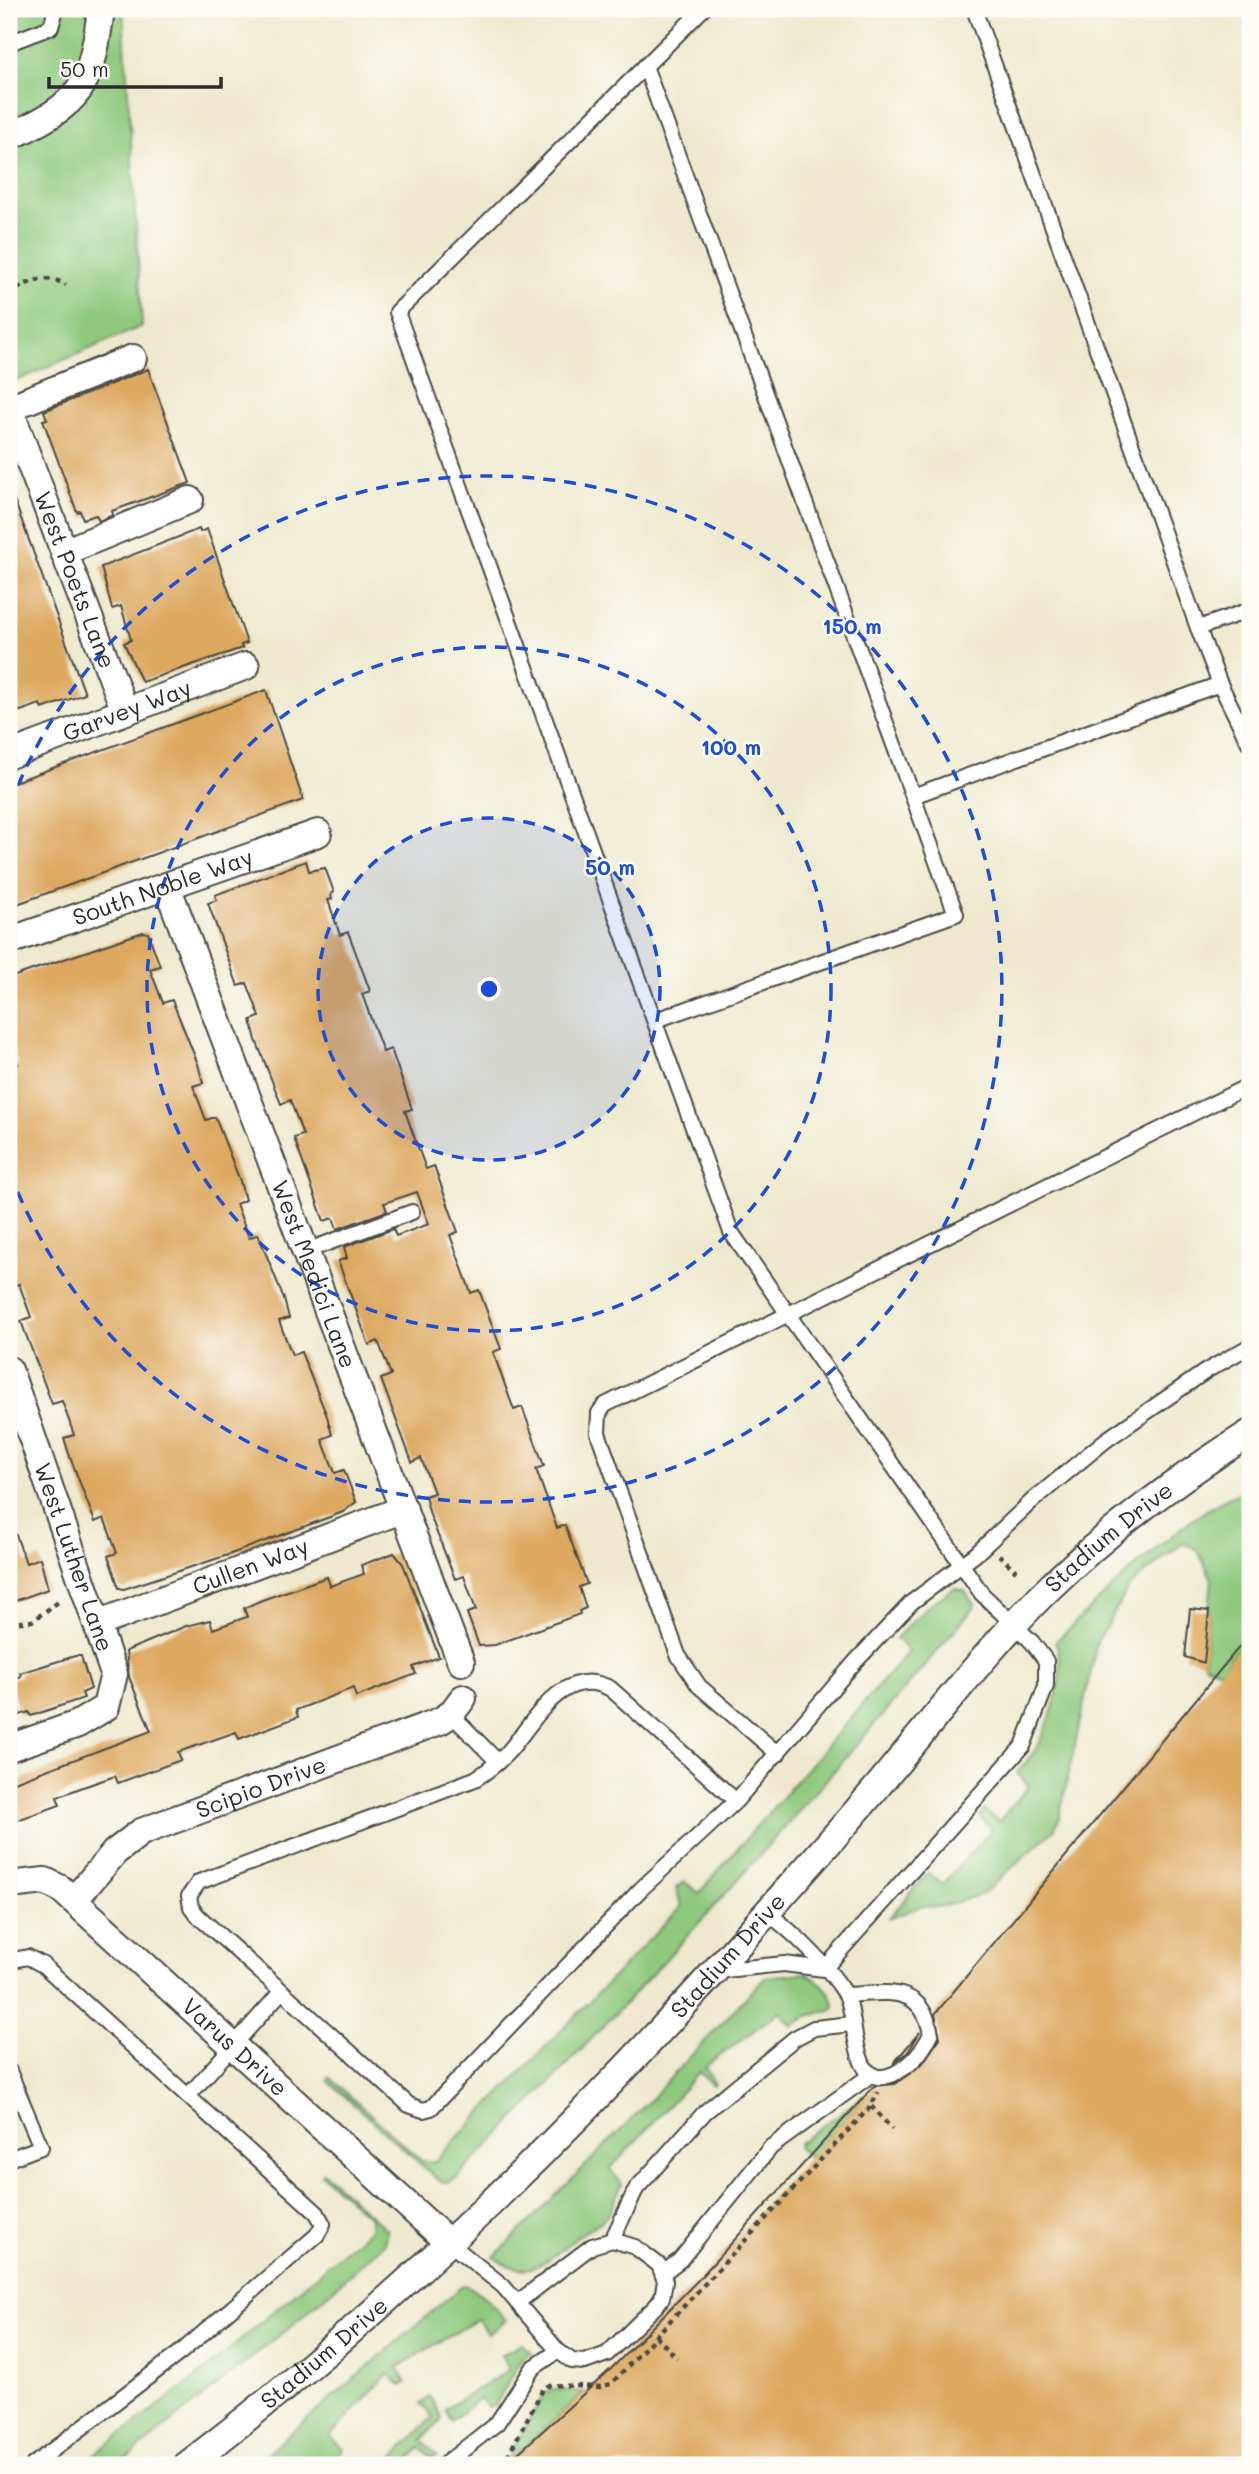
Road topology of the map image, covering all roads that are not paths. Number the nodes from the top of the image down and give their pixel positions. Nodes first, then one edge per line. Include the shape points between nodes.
1 (56, 9) edge
2 (101, 9) edge
3 (703, 9) edge
4 (974, 9) edge
5 (9, 43) edge
6 (645, 66) junction
7 (9, 137) edge
8 (133, 358) dead end
9 (9, 408) edge
10 (190, 500) dead end
11 (64, 552) junction
12 (1250, 610) edge
13 (1198, 628) junction
14 (246, 666) dead end
15 (1220, 684) junction
16 (125, 711) junction
17 (1250, 745) edge
18 (9, 755) edge
19 (913, 796) junction
20 (318, 833) dead end
21 (167, 886) junction
22 (9, 941) edge
23 (656, 1020) junction
24 (1250, 1085) edge
25 (412, 1212) dead end
26 (306, 1251) junction
27 (787, 1314) junction
28 (1250, 1346) edge
29 (9, 1370) edge
30 (1250, 1433) edge
31 (404, 1509) junction
32 (963, 1565) junction
33 (97, 1624) junction
34 (1014, 1625) junction
35 (461, 1662) dead end
36 (457, 1706) joint
37 (9, 1748) edge
38 (778, 1754) junction
39 (498, 1762) junction
40 (736, 1801) junction
41 (9, 1885) edge
42 (74, 1899) junction
43 (767, 1912) junction
44 (9, 1961) edge
45 (824, 1969) junction
46 (713, 1972) junction
47 (282, 1991) junction
48 (847, 1995) junction
49 (852, 2024) junction
50 (233, 2045) junction
51 (9, 2071) edge
52 (879, 2076) junction
53 (188, 2096) junction
54 (9, 2159) edge
55 (612, 2240) junction
56 (448, 2242) junction
57 (663, 2273) junction
58 (518, 2302) junction
59 (558, 2351) junction
60 (33, 2465) edge
61 (187, 2465) edge
62 (444, 2465) edge

1 - 5 lane via 51,27
2 - 7 street via 91,69 79,92 50,116
3 - 6 lane
4 - 13 lane
6 - 19 lane
6 - 23 lane via 397,312
8 - 9 street
9 - 11 street, West Poets Lane
10 - 11 street
11 - 16 street, West Poets Lane
12 - 13 lane
13 - 15 lane
14 - 16 street, Garvey Way
15 - 17 lane
15 - 19 lane
16 - 18 street, Garvey Way
19 - 23 lane via 956,914
20 - 21 street, South Noble Way
21 - 22 street, South Noble Way
21 - 26 street, West Medici Lane
23 - 27 lane via 722,1212 748,1261
24 - 27 lane
25 - 26 lane
26 - 31 street, West Medici Lane
27 - 32 lane
27 - 38 lane via 613,1400 599,1413 597,1423 684,1667 699,1686
28 - 32 lane via 1114,1434
29 - 33 street, West Luther Lane
30 - 34 street, Stadium Drive via 1127,1520
31 - 33 street, Cullen Way
31 - 35 street, West Medici Lane
32 - 34 lane via 985,1598
32 - 38 lane via 898,1616
33 - 37 street, West Luther Lane via 114,1674 106,1707 78,1724
34 - 43 street, Stadium Drive
34 - 45 lane via 1041,1653 1048,1673 1023,1746
36 - 39 lane
36 - 42 street, Scipio Drive via 426,1726 149,1828 115,1852
38 - 40 lane
39 - 40 lane via 555,1696 576,1684 595,1681 611,1689
39 - 47 lane via 459,1787 192,1888 191,1907 198,1916
40 - 47 lane via 641,1889 431,2108 409,2105
41 - 42 street, Varus Drive via 45,1881
42 - 50 street, Varus Drive
43 - 45 lane via 811,1950
43 - 46 street, Stadium Drive
44 - 53 lane via 28,1957 43,1965
45 - 46 lane via 784,1964
45 - 48 lane
46 - 56 street, Stadium Drive via 592,2101
47 - 50 lane
48 - 49 lane
48 - 52 lane via 899,1994 913,1998 928,2017 931,2034 925,2047 902,2071
49 - 52 lane via 859,2054
49 - 55 lane via 814,2028 795,2038 705,2112 636,2189
50 - 53 lane
50 - 56 street, Varus Drive
51 - 54 lane via 41,2147
52 - 57 lane via 779,2139 680,2260
53 - 60 lane via 317,2213 321,2230 191,2344
55 - 57 lane via 651,2257
55 - 58 lane via 592,2246
56 - 58 lane
56 - 61 street, Stadium Drive via 272,2397
57 - 59 lane via 662,2298 607,2354 585,2362 572,2361
58 - 59 lane
59 - 62 lane via 533,2368 497,2423

